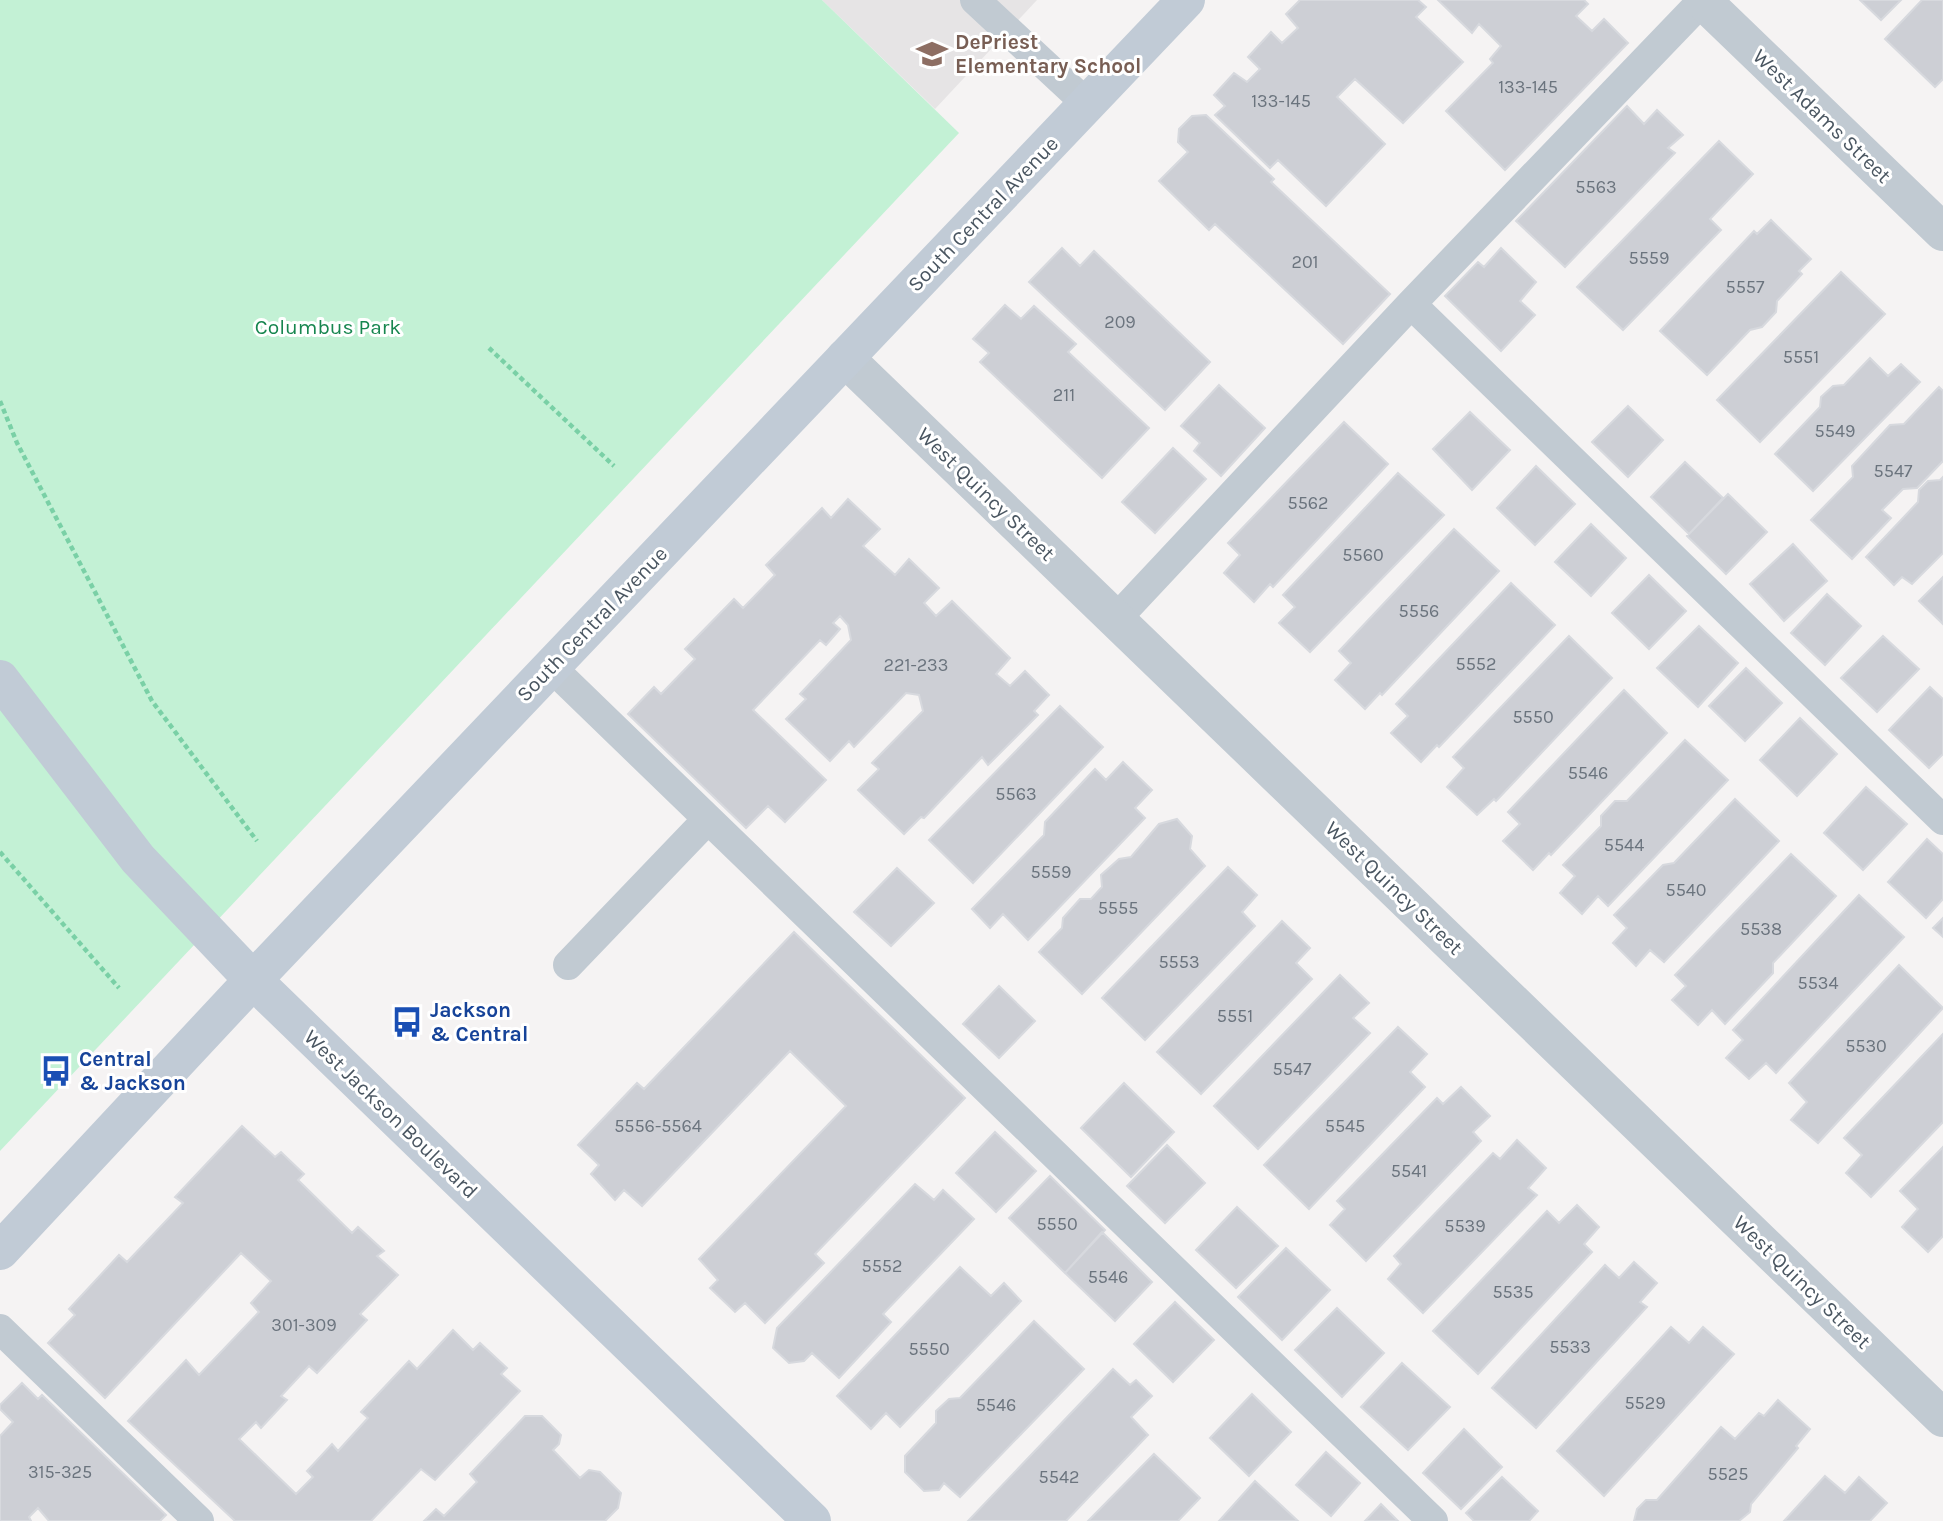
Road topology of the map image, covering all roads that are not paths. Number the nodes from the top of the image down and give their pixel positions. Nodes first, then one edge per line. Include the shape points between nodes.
1 (975, 0) edge
2 (1186, 0) edge
3 (1702, 0) edge
4 (1087, 104) junction
5 (1943, 232) edge
6 (1411, 304) junction
7 (845, 358) junction
8 (1116, 619) junction
9 (551, 667) junction
10 (0, 678) edge
11 (708, 819) junction
12 (1943, 820) edge
13 (568, 965) dead end
14 (253, 981) junction
15 (0, 1251) edge
16 (0, 1329) edge
17 (1943, 1418) edge
18 (199, 1521) edge
19 (812, 1521) edge
20 (1433, 1521) edge

1 - 4 lane
2 - 4 street, South Central Avenue
3 - 5 street, West Adams Street
3 - 6 lane
4 - 7 street, South Central Avenue
6 - 8 lane
6 - 12 lane
7 - 8 street, West Quincy Street
7 - 9 street, South Central Avenue
8 - 17 street, West Quincy Street
9 - 11 lane
9 - 14 street, South Central Avenue
10 - 14 street, West Jackson Boulevard via 138,859
11 - 13 lane
11 - 20 lane
14 - 15 street, South Central Avenue
14 - 19 street, West Jackson Boulevard
16 - 18 lane

